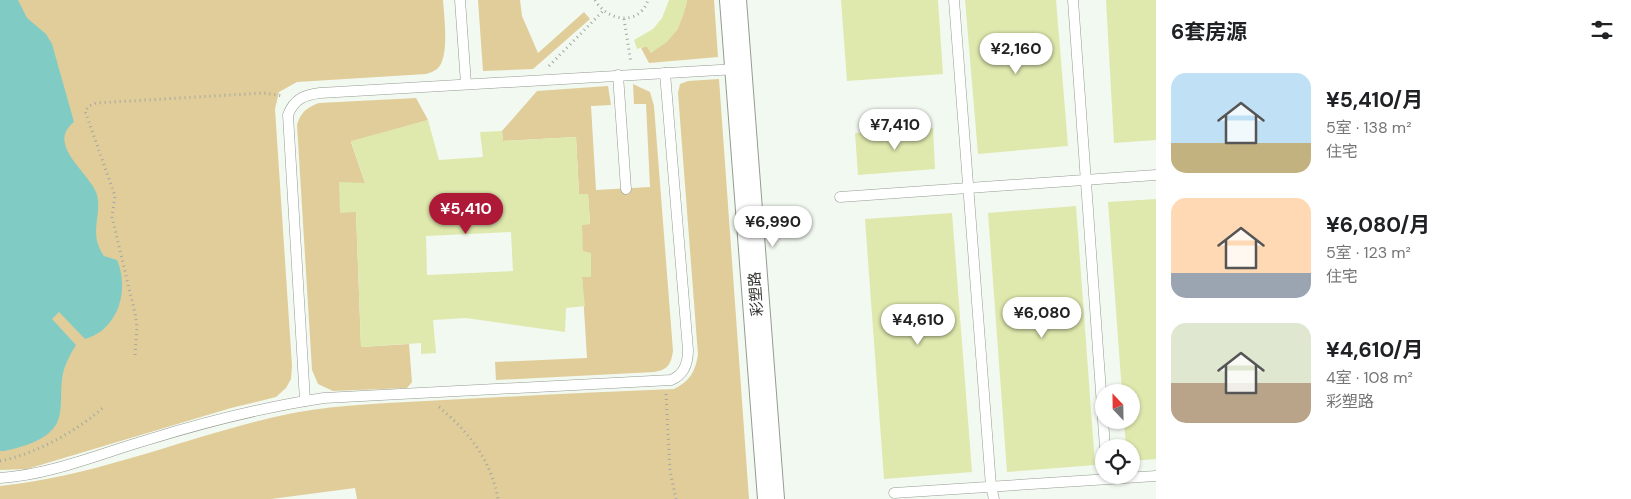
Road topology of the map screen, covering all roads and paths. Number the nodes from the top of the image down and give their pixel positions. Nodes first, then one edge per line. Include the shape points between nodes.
1 (460, 0) edge
2 (595, 0) edge
3 (648, 0) edge
4 (733, 0) edge
5 (954, 0) edge
6 (1072, 0) edge
7 (603, 11) junction
8 (624, 19) junction
9 (738, 69) junction
10 (665, 73) junction
11 (618, 75) junction
12 (633, 75) junction
13 (535, 80) junction
14 (466, 84) junction
15 (296, 101) junction
16 (1156, 175) edge
17 (1085, 180) junction
18 (626, 188) dead end
19 (970, 188) junction
20 (840, 197) dead end
21 (136, 355) dead end
22 (666, 381) junction
23 (422, 393) junction
24 (305, 401) junction
25 (104, 407) dead end
26 (1104, 439) edge
27 (0, 460) edge
28 (1140, 476) edge
29 (1156, 476) edge
30 (0, 478) edge
31 (1095, 478) edge
32 (991, 486) junction
33 (894, 493) dead end
34 (498, 499) edge
35 (676, 499) edge
36 (771, 499) edge
37 (994, 499) edge

1 - 14 lane
2 - 7 path
3 - 8 path via 641,11
4 - 9 street, 彩塑路
5 - 19 lane
6 - 17 lane
7 - 8 path
7 - 13 path
8 - 12 path
9 - 10 lane
9 - 36 street, 彩塑路
10 - 12 lane
10 - 22 lane via 688,350 686,368 680,377
11 - 12 lane
11 - 13 lane
11 - 18 lane
13 - 14 lane
14 - 15 lane via 309,94
15 - 21 path via 258,93 96,103 85,111 115,196 112,216 136,320
15 - 24 lane via 288,115
16 - 17 lane
17 - 19 lane
17 - 26 lane
19 - 20 lane
19 - 32 lane
22 - 23 lane
22 - 35 path via 670,471
23 - 24 lane
23 - 34 path via 456,421 475,442 492,476
24 - 30 lane via 175,431 45,471
25 - 27 path via 82,426 37,448
28 - 29 lane
31 - 32 lane
32 - 33 lane
32 - 37 lane

